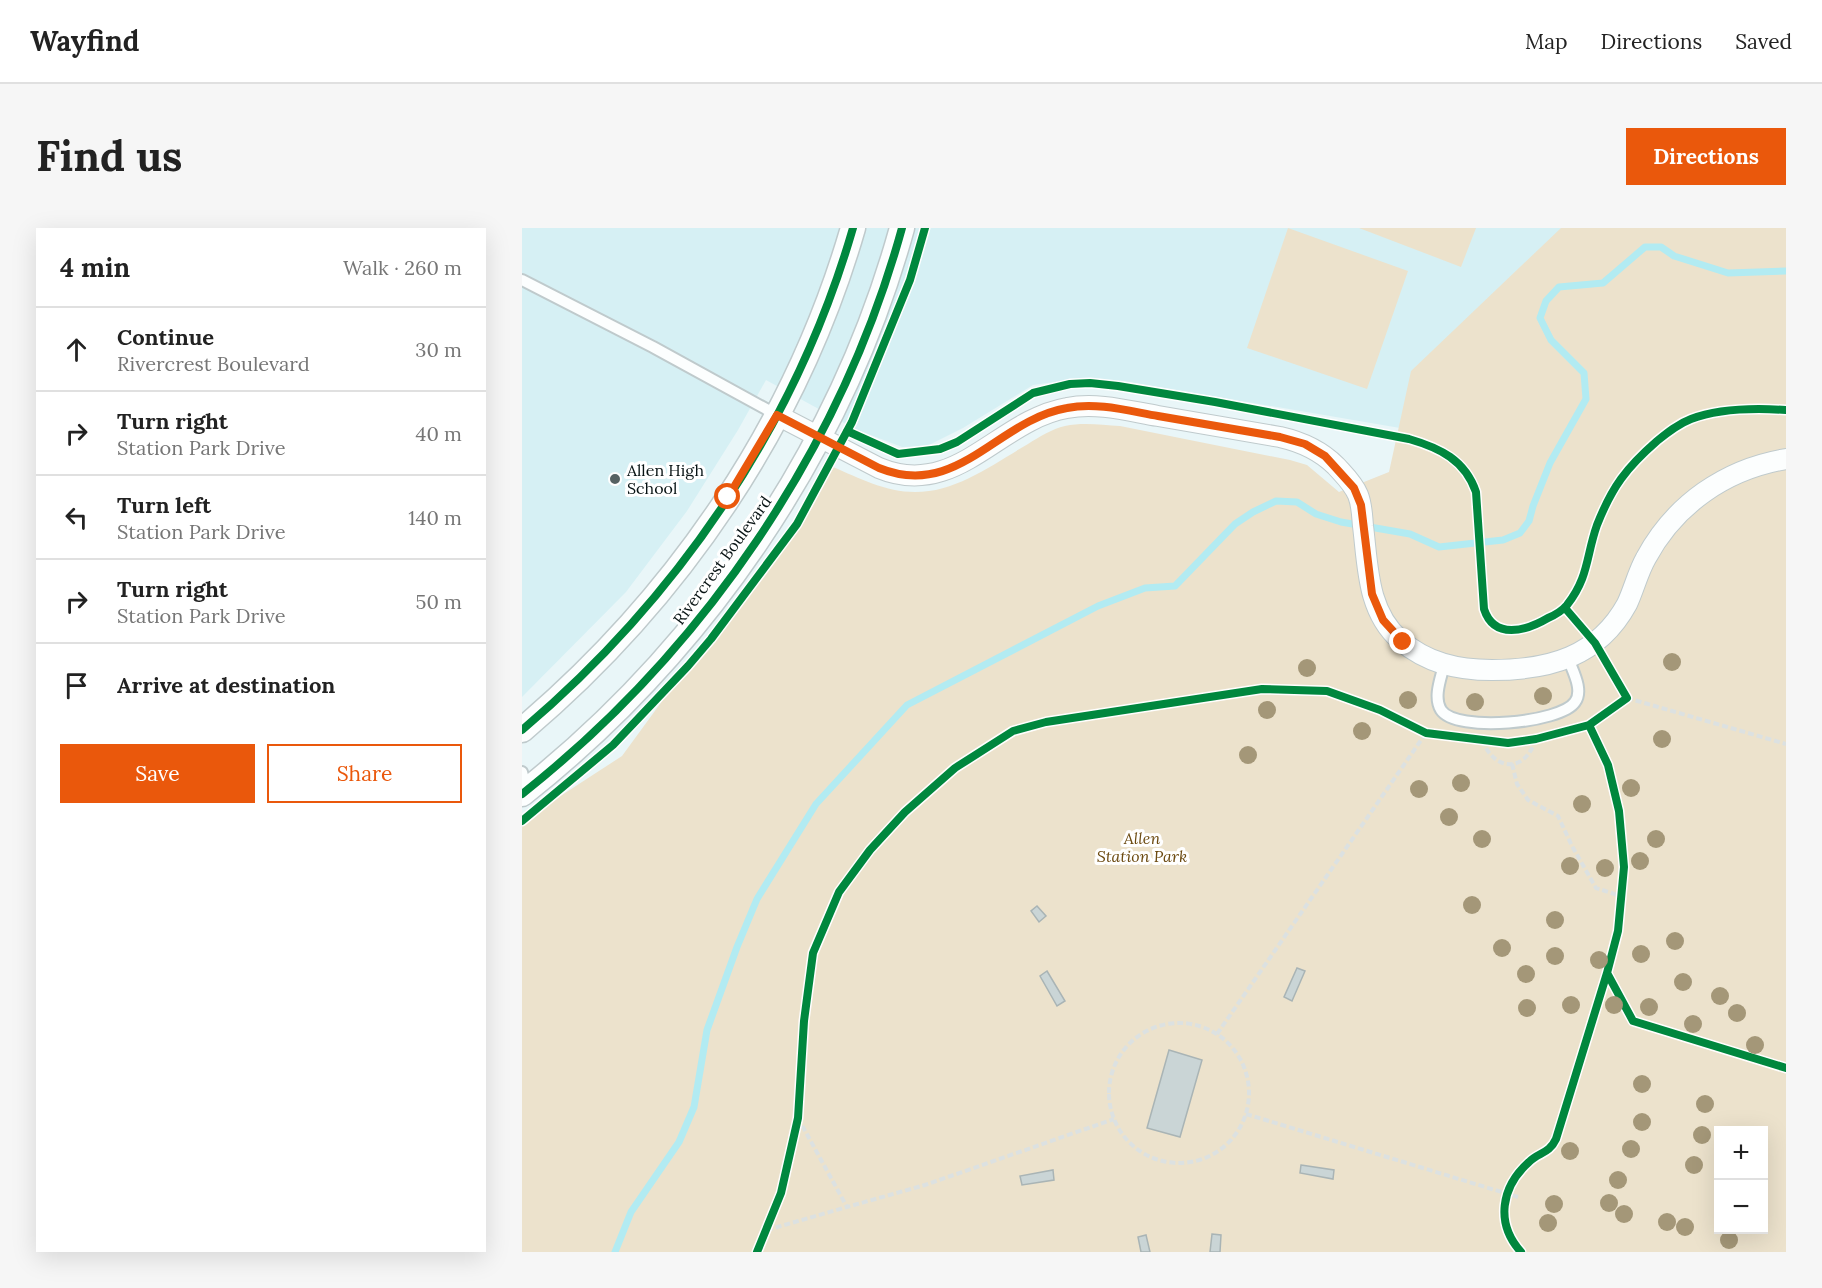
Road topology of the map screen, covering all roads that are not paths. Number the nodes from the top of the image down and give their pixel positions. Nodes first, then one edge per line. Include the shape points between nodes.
1 (853, 228) edge
2 (902, 228) edge
3 (522, 280) edge
4 (777, 415) junction
5 (819, 438) junction
6 (1786, 459) edge
7 (1568, 658) junction
8 (1444, 665) junction
9 (522, 730) edge
10 (523, 786) edge

1 - 4 street, Rivercrest Boulevard via 825,312
2 - 5 street, Rivercrest Boulevard via 867,333
3 - 4 lane
4 - 5 street
4 - 9 street, Rivercrest Boulevard via 714,520 663,588 602,657
5 - 8 street via 903,476 923,476 954,467 1022,425 1056,410 1078,406 1112,408 1305,444 1325,456 1354,488 1361,505 1368,570 1378,611 1403,642
5 - 10 street, Rivercrest Boulevard via 760,535 683,637 584,743
6 - 7 street via 1736,473 1684,508 1647,557 1616,621 1595,643
7 - 8 street via 1514,670
7 - 8 lane via 1577,684 1574,704 1553,714 1483,724 1460,721 1441,710 1438,690

